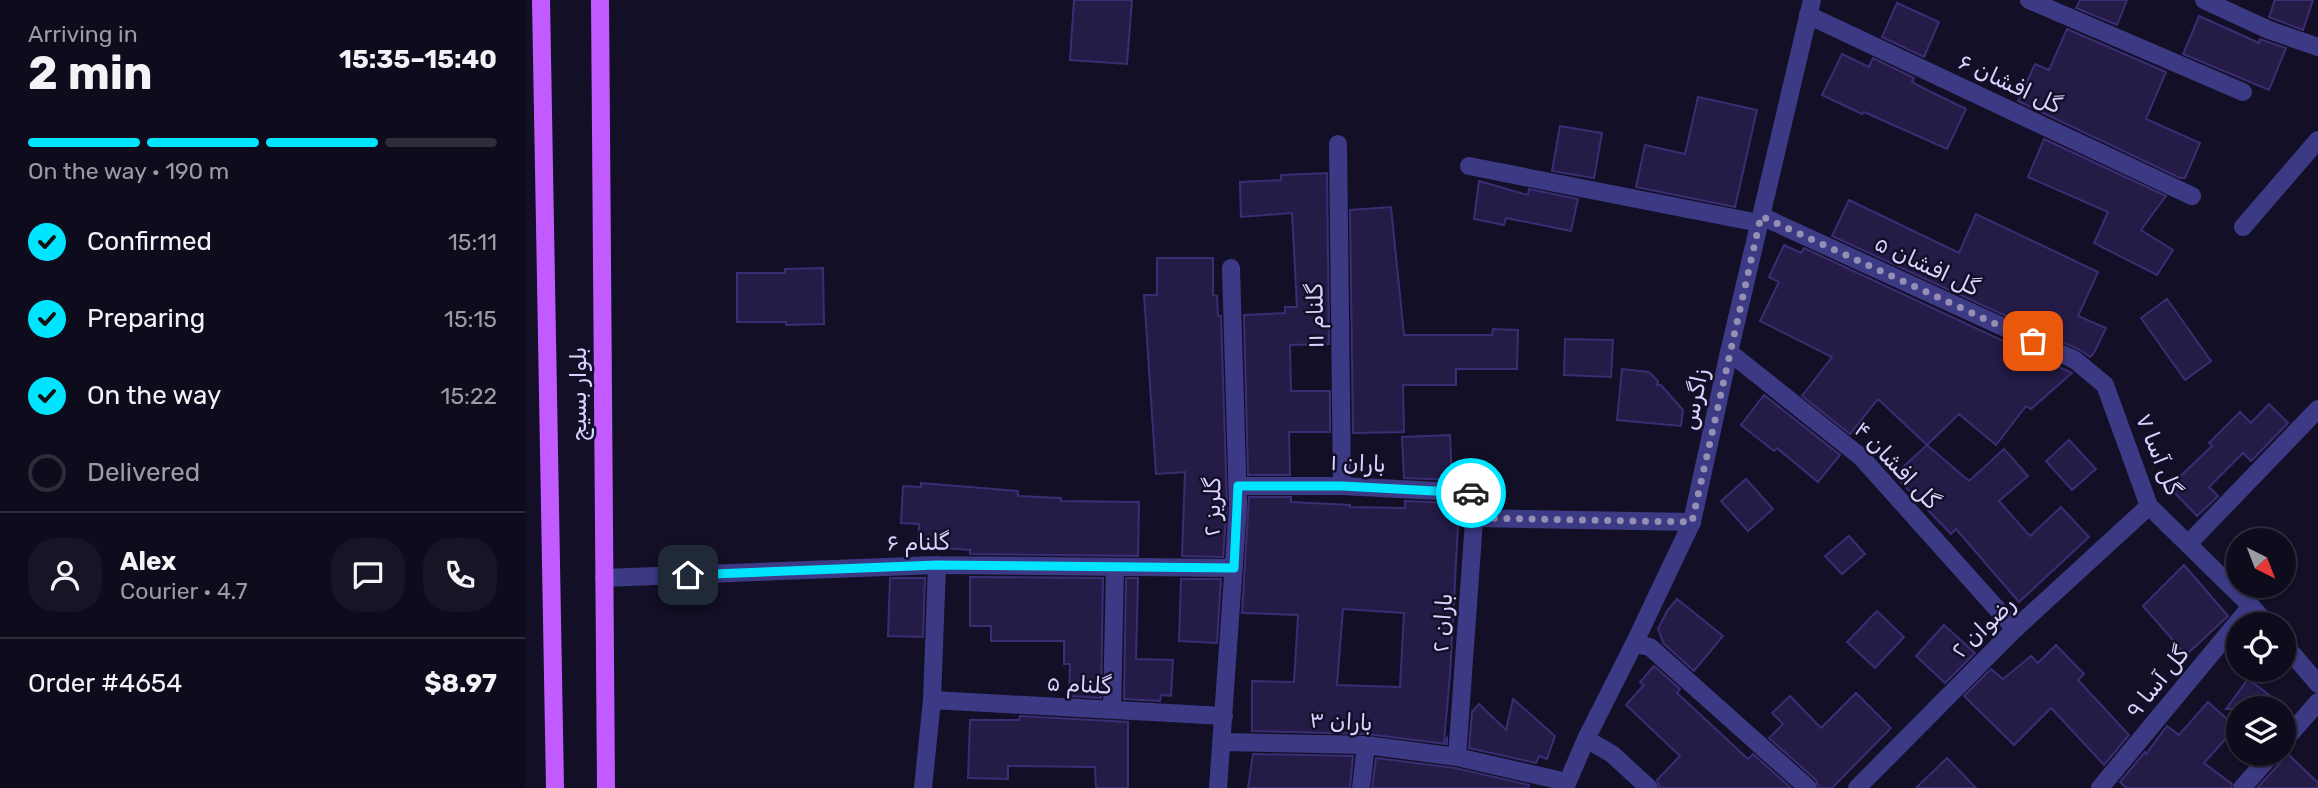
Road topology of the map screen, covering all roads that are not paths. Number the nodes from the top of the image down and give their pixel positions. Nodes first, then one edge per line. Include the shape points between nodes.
1 (541, 0) edge
2 (600, 0) edge
3 (2029, 0) edge
4 (2204, 0) edge
5 (1810, 8) edge
6 (2318, 47) edge
7 (2243, 92) dead end
8 (2318, 140) edge
9 (1338, 144) dead end
10 (1469, 166) dead end
11 (2192, 196) dead end
12 (1760, 220) junction
13 (2243, 227) dead end
14 (1231, 268) dead end
15 (1729, 352) junction
16 (2105, 385) joint
17 (2318, 409) edge
18 (1238, 486) junction
19 (1342, 486) junction
20 (1476, 493) joint
21 (2149, 506) junction
22 (1474, 518) junction
23 (1692, 522) junction
24 (2188, 544) junction
25 (937, 565) junction
26 (1115, 567) junction
27 (1234, 568) junction
28 (604, 578) junction
29 (2251, 606) junction
30 (2256, 612) edge
31 (2015, 629) junction
32 (1635, 644) junction
33 (2296, 657) edge
34 (2316, 678) edge
35 (932, 700) junction
36 (2318, 702) edge
37 (1112, 710) junction
38 (1224, 716) junction
39 (2296, 727) edge
40 (1586, 739) junction
41 (1222, 742) junction
42 (1366, 745) junction
43 (1457, 757) junction
44 (2261, 766) edge
45 (1566, 785) edge
46 (555, 788) edge
47 (606, 788) edge
48 (923, 788) edge
49 (1218, 788) edge
50 (1361, 788) edge
51 (1649, 788) edge
52 (1808, 788) edge
53 (1857, 788) edge
54 (2100, 788) edge
55 (2242, 788) edge

1 - 46 main road, بلوار بسیج
2 - 28 main road, بلوار بسیج
3 - 7 street
4 - 6 street
5 - 11 street, گل افشان ۶
5 - 12 street, زاگرس
8 - 13 street
9 - 19 street, گلنام ۱۱
10 - 12 street, گل افشان ۵
12 - 15 street, زاگرس
12 - 16 street, گل افشان ۵ via 2075,360
14 - 18 street, گلریز ۲
15 - 23 street, زاگرس
15 - 31 street, گل افشان ۴ via 1861,457
16 - 21 street, گل آسا ۷
17 - 24 street
18 - 19 street, باران ۱
18 - 27 street, گلریز ۲
19 - 20 street, باران ۱
20 - 22 street, باران ۲
21 - 24 street, گل آسا ۷
21 - 31 street, رضوان ۲
22 - 23 street
22 - 43 street, باران ۲
23 - 32 street, زاگرس
24 - 29 street, گل آسا ۷
25 - 26 street, گلنام ۶
25 - 28 street, گلنام ۶
25 - 35 street
26 - 27 street, گلنام ۶
26 - 37 street
27 - 38 street, گلریز ۲
28 - 47 main road, بلوار بسیج
29 - 30 street, گل آسا ۷
29 - 54 street, گل آسا ۹
31 - 53 street, رضوان ۲
32 - 40 street, زاگرس
32 - 52 street via 1650,647
33 - 34 street
35 - 37 street, گلنام ۵
35 - 48 street
36 - 39 street
37 - 38 street, گلنام ۵
38 - 41 street, گلریز ۲
40 - 45 street, زاگرس
40 - 51 street via 1612,754
41 - 42 street, باران ۳
41 - 49 street, گلریز ۲
42 - 43 street, باران ۳
42 - 50 street
43 - 45 street, باران ۳
44 - 55 street

